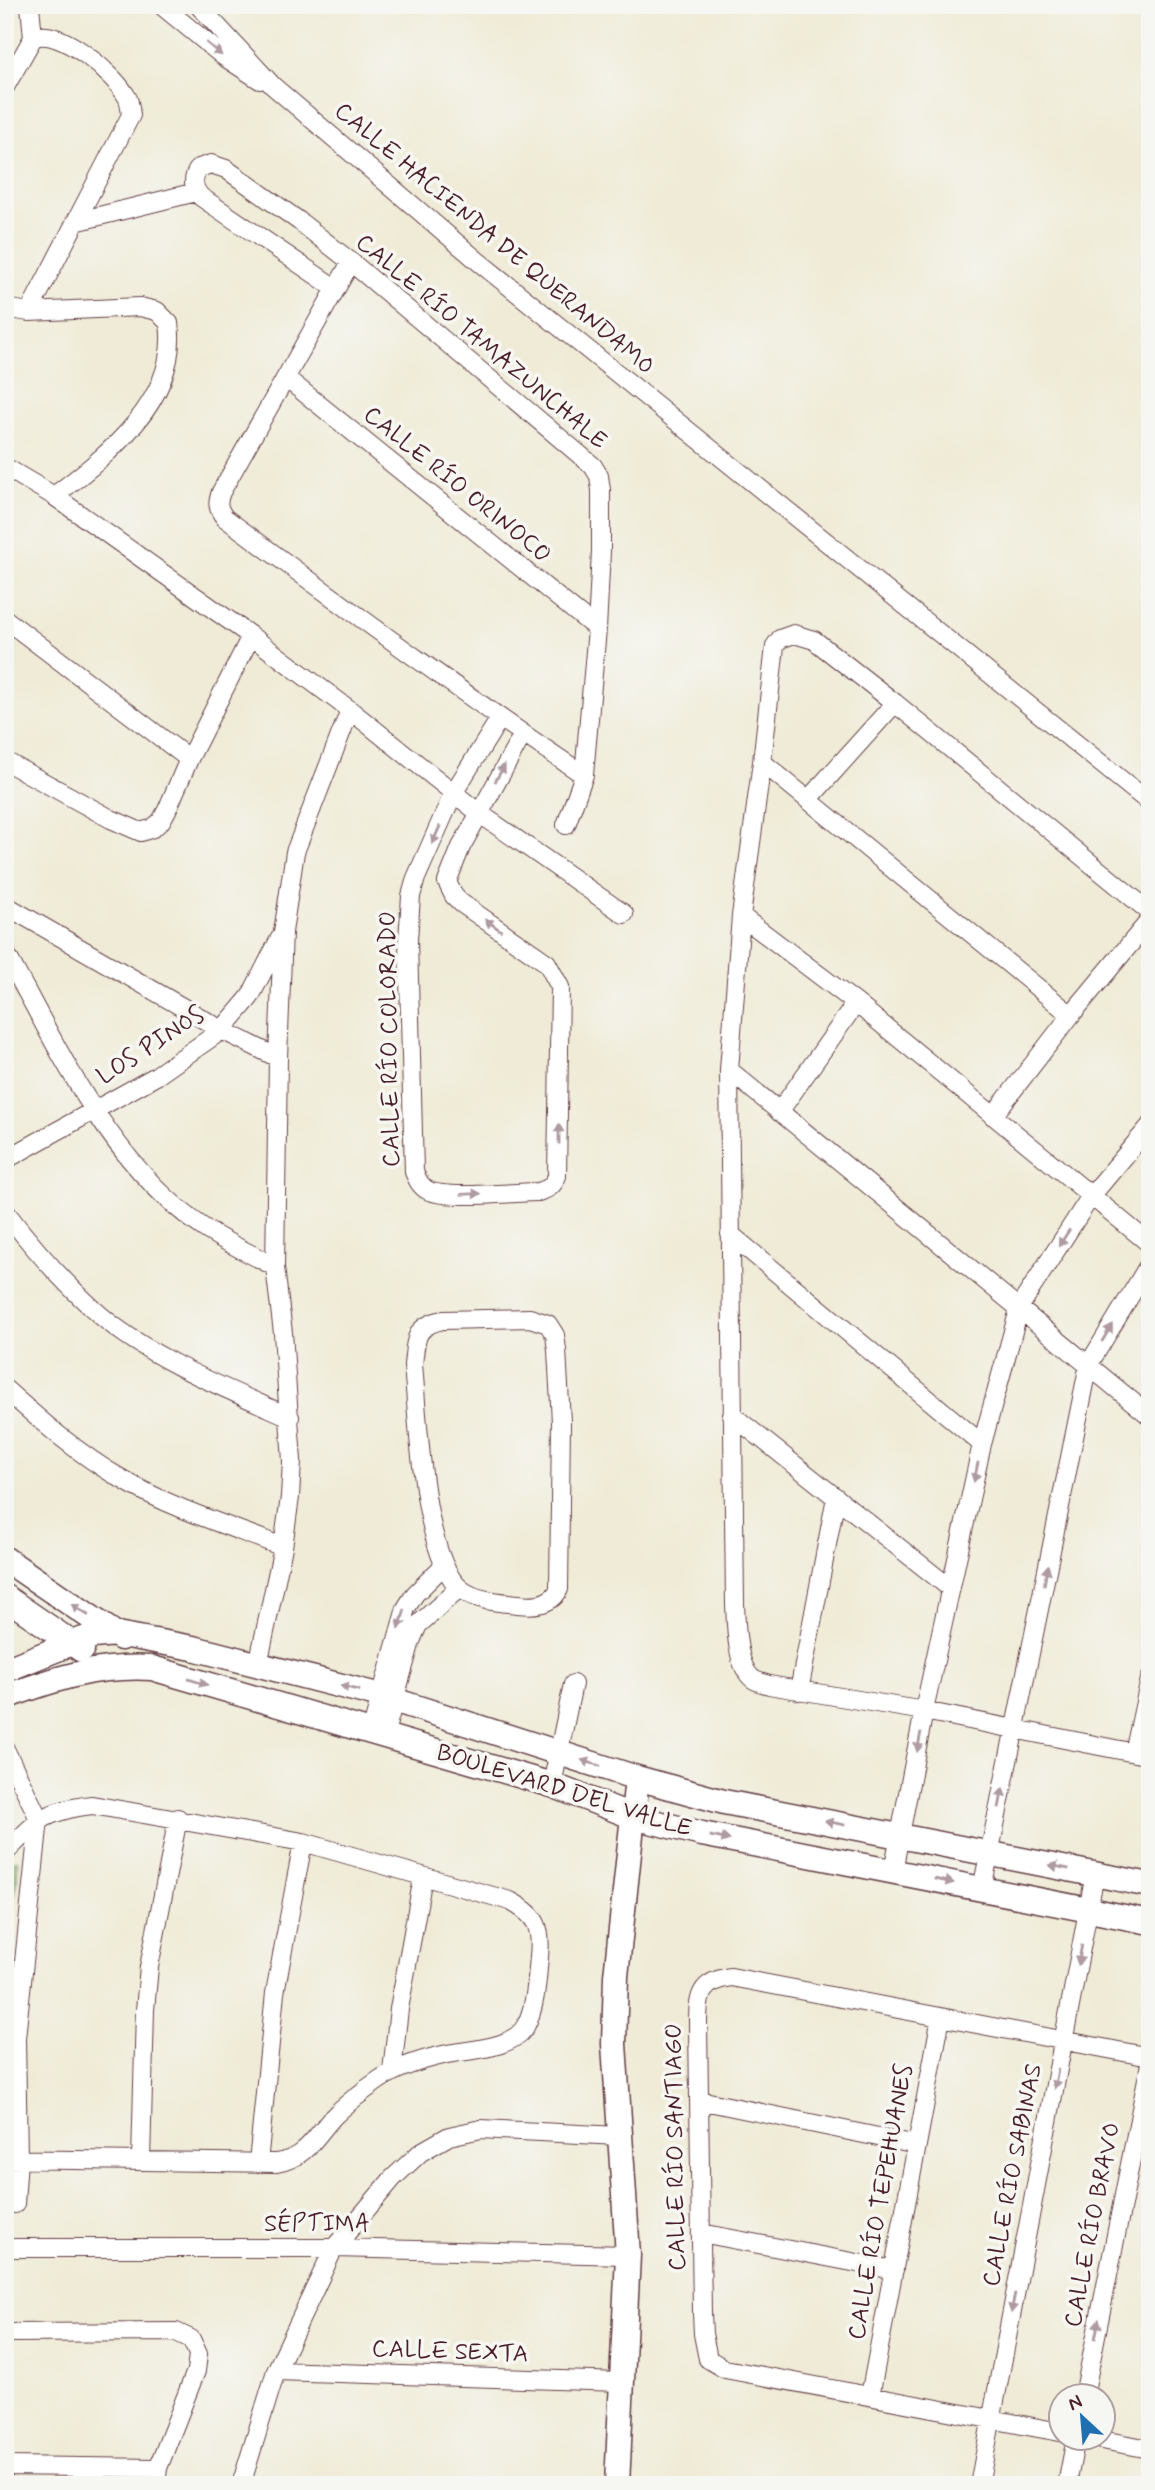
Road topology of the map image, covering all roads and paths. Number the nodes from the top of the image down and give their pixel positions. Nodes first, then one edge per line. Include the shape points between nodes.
1 (30, 5) edge
2 (161, 5) edge
3 (198, 5) edge
4 (33, 38) junction
5 (273, 86) junction
6 (5, 87) edge
7 (196, 192) junction
8 (75, 222) junction
9 (351, 262) junction
10 (335, 288) junction
11 (5, 308) edge
12 (29, 312) junction
13 (286, 378) junction
14 (5, 467) edge
15 (54, 496) junction
16 (5, 619) edge
17 (597, 629) junction
18 (251, 636) junction
19 (895, 703) junction
20 (350, 710) junction
21 (500, 718) junction
22 (523, 734) junction
23 (189, 759) junction
24 (5, 761) edge
25 (762, 762) junction
26 (584, 775) junction
27 (454, 792) junction
28 (808, 800) junction
29 (1150, 803) edge
30 (479, 813) junction
31 (566, 825) dead end
32 (5, 905) edge
33 (1150, 912) edge
34 (624, 914) dead end
35 (741, 916) junction
36 (1150, 920) edge
37 (283, 932) junction
38 (5, 952) edge
39 (856, 1003) junction
40 (1072, 1015) junction
41 (222, 1030) junction
42 (278, 1058) junction
43 (729, 1070) junction
44 (94, 1112) junction
45 (779, 1112) junction
46 (992, 1116) junction
47 (1150, 1126) edge
48 (5, 1160) edge
49 (1091, 1196) junction
50 (5, 1211) edge
51 (730, 1234) junction
52 (1150, 1244) edge
53 (1150, 1263) edge
54 (275, 1267) junction
55 (1020, 1307) junction
56 (1088, 1363) junction
57 (5, 1389) edge
58 (732, 1415) junction
59 (1150, 1416) edge
60 (290, 1417) junction
61 (982, 1444) junction
62 (836, 1497) junction
63 (283, 1547) junction
64 (5, 1559) edge
65 (443, 1566) junction
66 (459, 1588) junction
67 (950, 1588) junction
68 (5, 1597) edge
69 (117, 1634) junction
70 (72, 1643) junction
71 (258, 1665) junction
72 (107, 1668) junction
73 (152, 1668) junction
74 (5, 1670) edge
75 (1150, 1679) edge
76 (573, 1684) dead end
77 (799, 1691) junction
78 (5, 1697) edge
79 (388, 1698) junction
80 (924, 1712) junction
81 (1015, 1729) junction
82 (378, 1734) junction
83 (5, 1749) edge
84 (559, 1752) junction
85 (1142, 1754) edge
86 (637, 1778) junction
87 (552, 1785) junction
88 (178, 1818) junction
89 (634, 1818) junction
90 (39, 1819) junction
91 (901, 1835) junction
92 (303, 1842) junction
93 (5, 1853) edge
94 (990, 1854) junction
95 (893, 1871) junction
96 (1095, 1874) junction
97 (423, 1877) junction
98 (1150, 1885) edge
99 (982, 1889) junction
100 (1088, 1910) junction
101 (1150, 1922) edge
102 (941, 2017) junction
103 (11, 2038) edge
104 (1064, 2040) junction
105 (1150, 2057) edge
106 (1150, 2064) edge
107 (392, 2071) junction
108 (699, 2100) junction
109 (619, 2136) junction
110 (917, 2145) junction
111 (12, 2159) edge
112 (141, 2161) junction
113 (258, 2163) junction
114 (15, 2204) dead end
115 (701, 2233) junction
116 (5, 2248) edge
117 (334, 2248) junction
118 (628, 2255) junction
119 (894, 2270) junction
120 (5, 2333) edge
121 (276, 2371) junction
122 (622, 2382) junction
123 (1087, 2382) edge
124 (870, 2396) junction
125 (991, 2419) junction
126 (1046, 2429) edge
127 (1116, 2443) edge
128 (1150, 2449) edge
129 (1073, 2452) edge
130 (5, 2466) edge
131 (157, 2476) edge
132 (241, 2485) edge
133 (617, 2485) edge
134 (979, 2485) edge
135 (1067, 2485) edge

1 - 4 street
2 -> 5 street, CALLE HACIENDA DE QUERANDAMO via 223,56
3 - 5 street, CALLE HACIENDA DE QUERANDAMO
4 - 6 street
4 - 8 street via 44,34 71,44 127,97 131,115
5 - 29 street, CALLE HACIENDA DE QUERANDAMO via 479,262
7 - 8 street
7 - 9 street, CALLE RÍO TAMAZUNCHALE via 199,168 211,164 226,169
7 - 10 street
8 - 12 street
9 - 10 street
9 - 17 street, CALLE RÍO TAMAZUNCHALE via 593,466 601,490
10 - 13 street
11 - 12 street
12 - 15 street via 140,307 157,311 169,323 171,349 157,392 126,435
13 - 17 street, CALLE RÍO ORINOCO
13 - 21 street via 221,492 219,510
14 - 15 street
15 - 18 street
16 - 23 street
17 - 26 street, CALLE RÍO TAMAZUNCHALE
18 - 20 street
18 - 23 street
19 - 25 street via 814,640 794,634 780,639 775,646
19 - 28 street
19 - 33 street
20 - 27 street
20 - 37 street via 295,852
21 - 22 street
21 - 27 street
22 - 26 street
30 -> 22 street
23 - 24 street via 161,821 141,832
25 - 28 street
25 - 35 street
26 - 31 street, CALLE RÍO TAMAZUNCHALE
27 - 30 street
27 -> 30 street, CALLE RÍO COLORADO via 416,878 409,914 414,1172 418,1182 433,1192 538,1192 554,1184 557,1175 560,987 547,963 461,903 449,888 447,882
28 - 40 street
30 - 34 street
32 - 41 street
35 - 39 street
35 - 43 street
36 - 40 street
37 - 41 street, LOS PINOS via 250,997
37 - 42 street
38 - 44 street
39 - 45 street
39 - 46 street
40 - 46 street
41 - 42 street
41 - 44 street, LOS PINOS
42 - 54 street
43 - 45 street
43 - 51 street
44 - 48 street, LOS PINOS
44 - 54 street via 166,1197 204,1228
45 - 55 street
46 - 49 street
47 - 49 street
49 - 52 street
49 -> 55 street
50 - 60 street via 51,1267 101,1316 202,1377
51 - 58 street
51 - 61 street
56 -> 53 street
54 - 60 street
55 - 56 street
55 - 61 street
56 - 59 street
81 -> 56 street
57 - 63 street via 55,1434 121,1479
58 - 62 street
58 - 77 street via 737,1641 752,1679
60 - 63 street via 292,1473
61 -> 67 street
62 - 67 street
62 - 77 street
63 - 71 street
69 -> 64 street
65 - 66 street
65 - 66 street via 428,1511 413,1365 416,1341 421,1329 443,1320 541,1320 555,1335 557,1350 559,1589 549,1601 527,1605 487,1600
65 -> 79 street via 406,1608
66 - 79 street via 418,1625
67 - 80 street
68 - 70 street
69 - 70 street
69 - 71 street, BOULEVARD DEL VALLE
69 - 73 street
70 - 72 street
70 - 74 street
79 -> 71 street, BOULEVARD DEL VALLE
72 - 73 street, BOULEVARD DEL VALLE
72 - 78 street, BOULEVARD DEL VALLE via 68,1675
73 -> 82 street, BOULEVARD DEL VALLE
75 - 85 street
76 - 84 street
77 - 80 street
79 - 82 street
79 - 84 street, BOULEVARD DEL VALLE
80 - 81 street
80 -> 91 street
81 - 85 street
94 -> 81 street
82 - 87 street, BOULEVARD DEL VALLE
83 - 90 street
86 -> 84 street, BOULEVARD DEL VALLE
84 - 87 street
86 - 89 street
91 -> 86 street, BOULEVARD DEL VALLE via 724,1802
87 - 89 street, BOULEVARD DEL VALLE
88 - 90 street via 92,1805
88 - 92 street
88 - 112 street via 149,1967
89 -> 95 street, BOULEVARD DEL VALLE
89 - 109 street via 616,1976
90 - 93 street
90 - 103 street
91 - 94 street, BOULEVARD DEL VALLE
91 - 95 street
92 - 97 street
92 - 113 street via 275,1993
96 -> 94 street, BOULEVARD DEL VALLE
94 - 99 street
95 -> 99 street, BOULEVARD DEL VALLE
96 - 98 street, BOULEVARD DEL VALLE
96 - 100 street, CALLE RÍO SABINAS
97 - 107 street
97 - 107 street via 510,1900 527,1909 540,1934 537,1975 530,2014 521,2033 510,2041
99 - 100 street, BOULEVARD DEL VALLE
100 - 101 street, BOULEVARD DEL VALLE
100 -> 104 street, CALLE RÍO SABINAS
102 - 104 street, CALLE RÍO SANTIAGO
102 - 108 street, CALLE RÍO SANTIAGO via 731,1977 715,1979 705,1986 698,2008
102 - 110 street, CALLE RÍO TEPEHUANES
103 - 111 street
104 - 105 street, CALLE RÍO SANTIAGO
104 -> 125 street, CALLE RÍO SABINAS
123 -> 106 street, CALLE RÍO BRAVO
107 - 113 street via 345,2106 299,2157
108 - 110 street
108 - 115 street, CALLE RÍO SANTIAGO
109 - 117 street via 465,2131 436,2141 393,2178
109 - 118 street
110 - 119 street, CALLE RÍO TEPEHUANES
111 - 112 street
111 - 114 street
112 - 113 street
115 - 119 street
115 - 124 street, CALLE RÍO SANTIAGO via 703,2334 708,2359 725,2369
116 - 117 street, SÉPTIMA
117 - 118 street, SÉPTIMA
117 - 121 street
118 - 122 street
119 - 124 street, CALLE RÍO TEPEHUANES
120 - 131 street via 176,2332 191,2339 198,2354 196,2371
121 - 122 street, CALLE SEXTA
121 - 132 street
122 - 133 street
124 - 125 street, CALLE RÍO SANTIAGO
125 - 126 street, CALLE RÍO SANTIAGO
125 - 134 street, CALLE RÍO SABINAS
127 - 128 street
129 - 135 street
130 - 131 street

